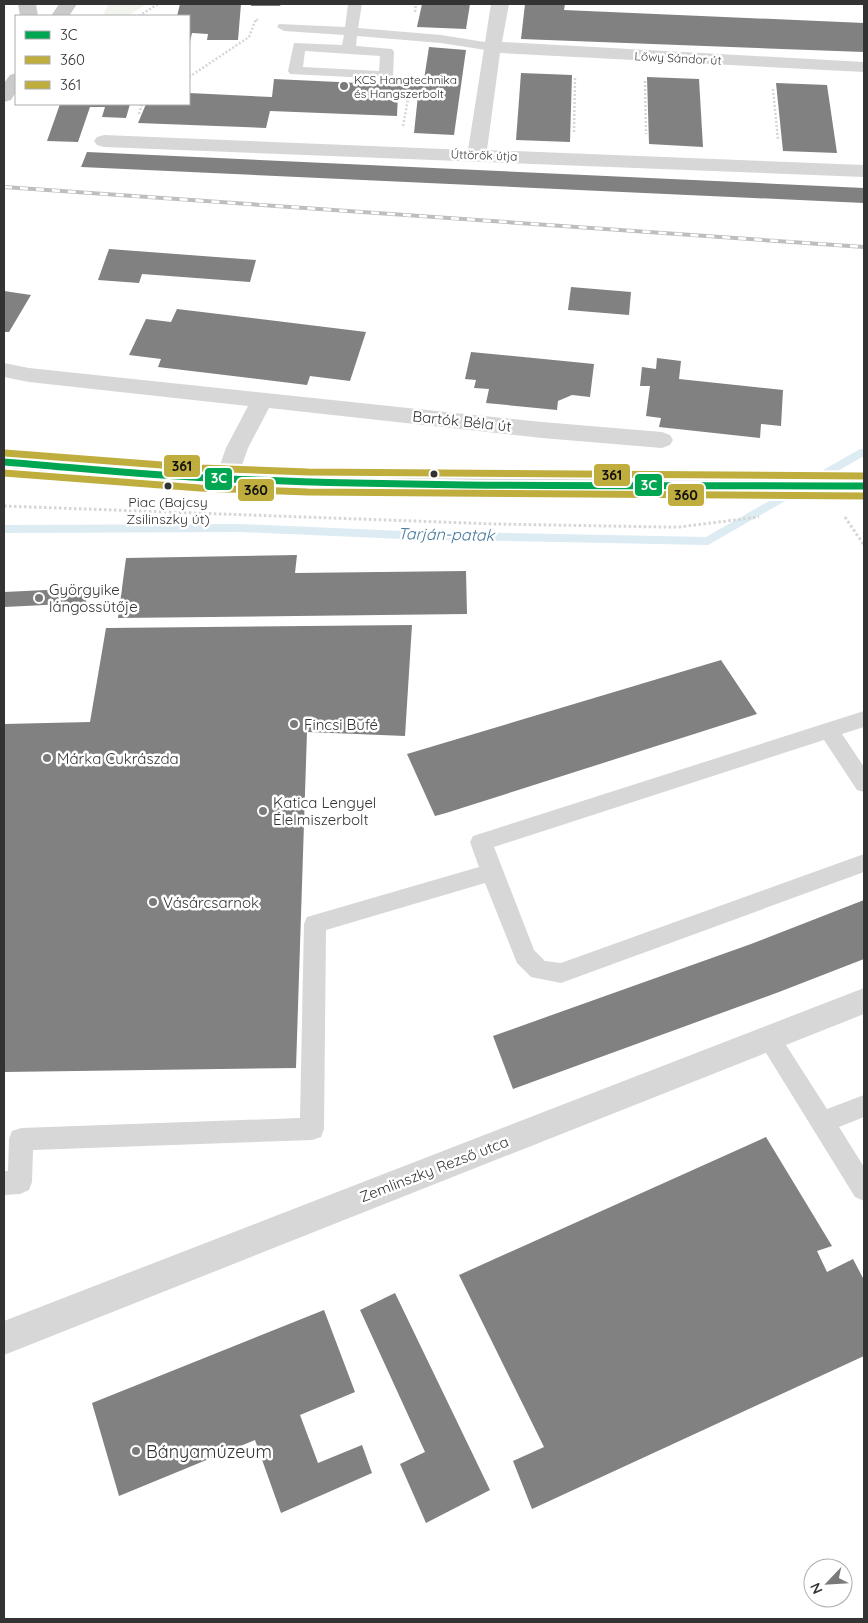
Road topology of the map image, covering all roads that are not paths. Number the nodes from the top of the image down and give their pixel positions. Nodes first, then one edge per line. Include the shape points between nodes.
1 (355, 4) edge
2 (500, 4) edge
3 (284, 27) dead end
4 (351, 32) junction
5 (492, 47) junction
6 (349, 49) junction
7 (864, 67) edge
8 (15, 80) edge
9 (4, 96) edge
10 (104, 141) dead end
11 (478, 155) junction
12 (864, 171) edge
13 (4, 370) edge
14 (262, 400) junction
15 (662, 440) dead end
16 (4, 463) edge
17 (227, 479) junction
18 (858, 486) edge
19 (864, 719) edge
20 (828, 730) junction
21 (864, 784) edge
22 (864, 863) edge
23 (492, 872) junction
24 (864, 1001) edge
25 (769, 1038) junction
26 (864, 1106) edge
27 (822, 1123) junction
28 (4, 1184) edge
29 (864, 1189) edge
30 (4, 1338) edge

1 - 4 lane
2 - 5 street
3 - 4 lane
4 - 5 lane
4 - 6 lane
5 - 7 street, Lőwy Sándor út
5 - 11 street
6 - 6 lane via 299,46 295,71 386,76 387,52
8 - 9 main road
10 - 11 street, Úttörők útja
11 - 12 street, Úttörők útja
13 - 14 street, Bartók Béla út
14 - 15 street, Bartók Béla út
14 - 17 street via 237,448
16 - 17 main road
17 - 18 main road via 566,486
19 - 20 lane
20 - 21 lane
20 - 23 lane via 481,842
22 - 23 lane via 561,973 540,970 525,956
23 - 28 lane via 315,924 312,1129 21,1139 20,1182
24 - 25 street, Zemlinszky Rezső utca
25 - 27 lane
25 - 30 street, Zemlinszky Rezső utca
26 - 27 lane
27 - 29 lane

